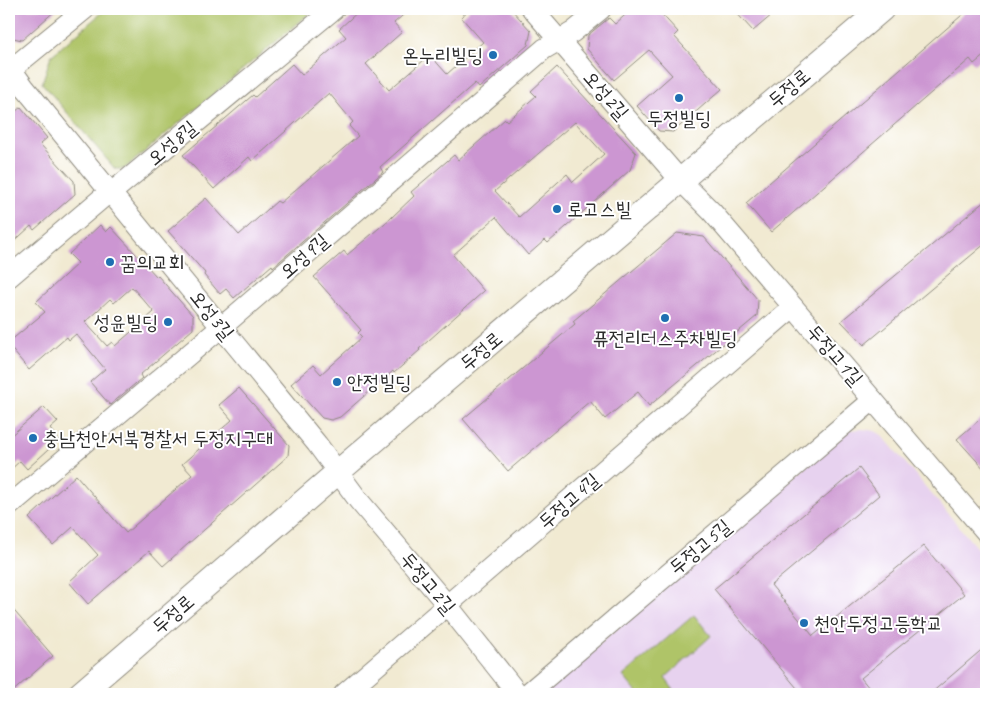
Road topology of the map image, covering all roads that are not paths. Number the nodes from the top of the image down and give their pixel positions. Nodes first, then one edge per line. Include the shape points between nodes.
1 (85, 9) edge
2 (334, 9) edge
3 (532, 9) edge
4 (601, 9) edge
5 (882, 9) edge
6 (558, 39) junction
7 (10, 69) edge
8 (680, 180) junction
9 (111, 193) junction
10 (9, 277) edge
11 (793, 307) junction
12 (221, 326) junction
13 (873, 400) junction
14 (337, 473) junction
15 (9, 506) edge
16 (986, 532) edge
17 (448, 606) junction
18 (80, 694) edge
19 (344, 694) edge
20 (518, 694) edge
21 (527, 694) edge

1 - 7 street
2 - 9 street, 오성8길
3 - 6 street, 오성2길
4 - 6 street, 오성9길 via 573,32
5 - 8 street, 두정로
6 - 8 street, 오성2길
6 - 12 street, 오성9길
7 - 9 street, 오성3길
8 - 11 street, 두정고1길 via 712,212
8 - 14 street, 두정로
9 - 10 street, 오성8길
9 - 12 street, 오성3길
11 - 13 street, 두정고1길
11 - 17 street, 두정고4길
12 - 14 street, 오성3길
12 - 15 street, 오성9길
13 - 16 street, 두정고1길
13 - 21 street, 두정고5길
14 - 17 street, 두정고2길
14 - 18 street, 두정로
17 - 19 street, 두정고4길
17 - 20 street, 두정고2길

